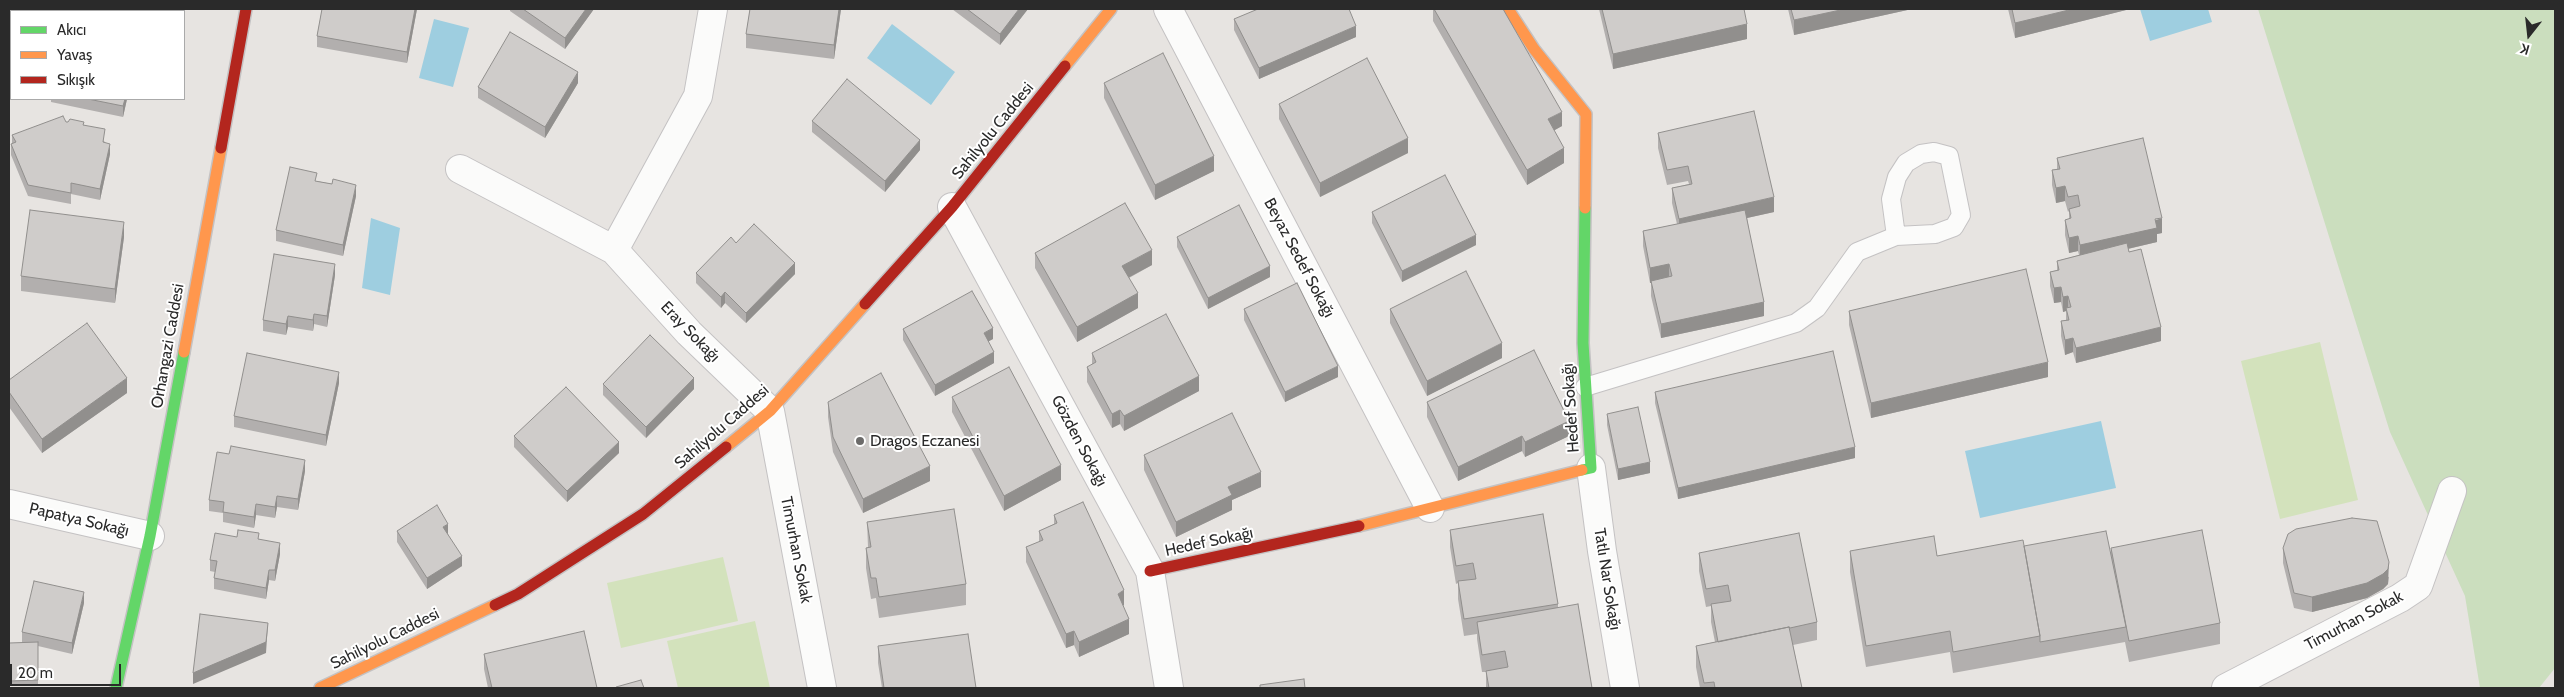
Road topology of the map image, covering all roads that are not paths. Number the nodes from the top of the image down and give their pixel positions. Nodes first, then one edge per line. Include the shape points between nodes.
1 (246, 9) edge
2 (713, 9) edge
3 (1111, 9) edge
4 (1168, 9) edge
5 (1508, 9) edge
6 (460, 169) dead end
7 (952, 208) junction
8 (1896, 236) junction
9 (614, 250) junction
10 (1585, 387) junction
11 (770, 411) junction
12 (1591, 468) junction
13 (2452, 491) dead end
14 (9, 504) edge
15 (1430, 508) junction
16 (150, 536) junction
17 (1150, 571) junction
18 (116, 688) edge
19 (320, 688) edge
20 (822, 688) edge
21 (1169, 688) edge
22 (1625, 688) edge
23 (2226, 688) edge

1 - 16 street, Orhangazi Caddesi
2 - 9 street via 698,96
3 - 7 street, Sahilyolu Caddesi
4 - 15 street, Beyaz Sedef Sokağı
5 - 10 street, Hedef Sokağı via 1534,49 1586,114
6 - 9 street
7 - 11 street, Sahilyolu Caddesi
7 - 17 street, Gözden Sokağı
8 - 8 lane via 1935,234 1954,227 1961,215 1949,156 1934,152 1906,163 1897,177 1891,199
8 - 10 lane via 1858,252 1817,308 1796,323
9 - 11 street, Eray Sokağı via 689,333
10 - 12 street, Hedef Sokağı
11 - 19 street, Sahilyolu Caddesi via 643,514 518,594
11 - 20 street, Timurhan Sokak
12 - 15 street, Hedef Sokağı
12 - 22 street, Tatlı Nar Sokağı
13 - 23 street, Timurhan Sokak via 2418,586
14 - 16 street, Papatya Sokağı
15 - 17 street, Hedef Sokağı
16 - 18 street, Orhangazi Caddesi
17 - 21 street, Gözden Sokağı

